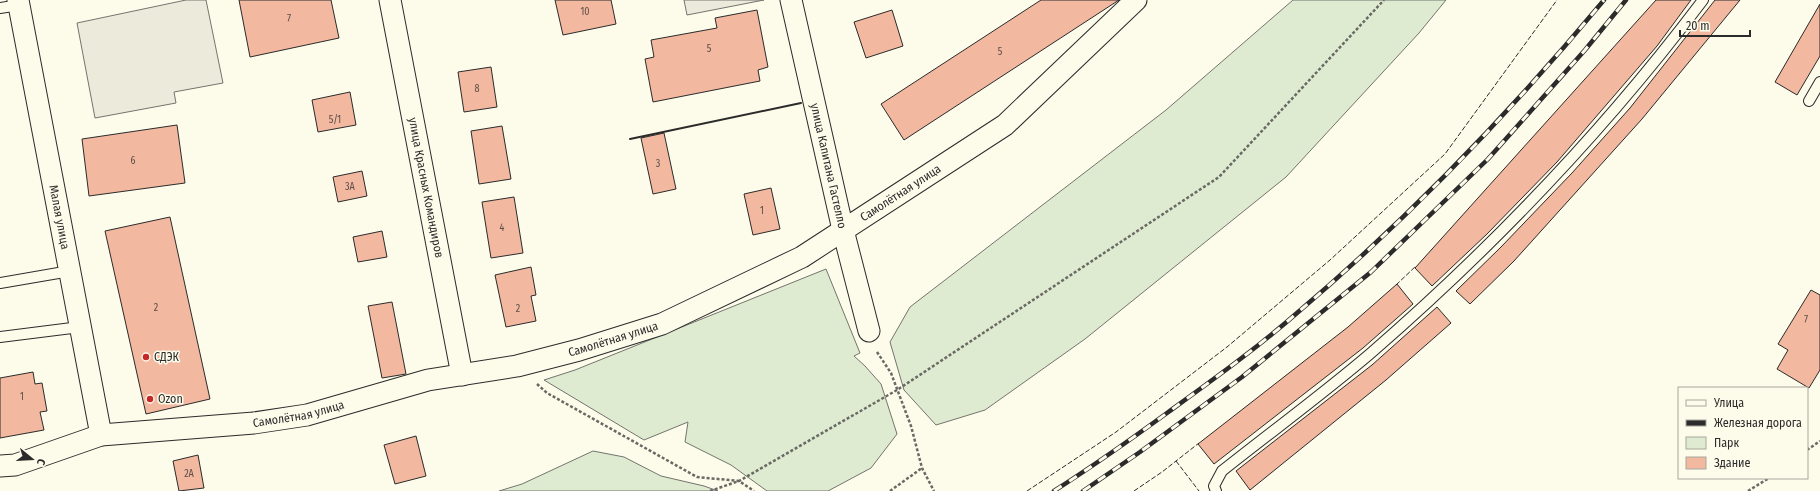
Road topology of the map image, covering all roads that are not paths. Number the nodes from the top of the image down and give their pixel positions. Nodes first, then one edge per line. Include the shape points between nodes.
1 (390, 0) edge
2 (791, 0) edge
3 (1136, 0) edge
4 (1703, 0) edge
5 (12, 4) edge
6 (1820, 82) edge
7 (1809, 101) dead end
8 (843, 230) junction
9 (70, 271) junction
10 (0, 283) edge
11 (80, 327) junction
12 (869, 331) road end
13 (0, 337) edge
14 (462, 375) junction
15 (101, 435) junction
16 (0, 466) edge
17 (1216, 491) edge

1 - 14 street, улица Красных Командиров
2 - 8 street, улица Капитана Гастелло
3 - 8 street, Самолётная улица via 1005,125
4 - 17 lane via 1664,51 1565,167 1494,240 1369,354 1222,471 1214,486
5 - 9 street, Малая улица
6 - 7 lane
8 - 12 street, улица Капитана Гастелло
8 - 14 street, Самолётная улица via 802,257 662,324 517,366
9 - 10 lane
9 - 11 street, Малая улица
11 - 13 lane
11 - 15 street, Малая улица
14 - 15 street, Самолётная улица via 428,380 307,415 247,424
15 - 16 street, Самолётная улица via 15,465

